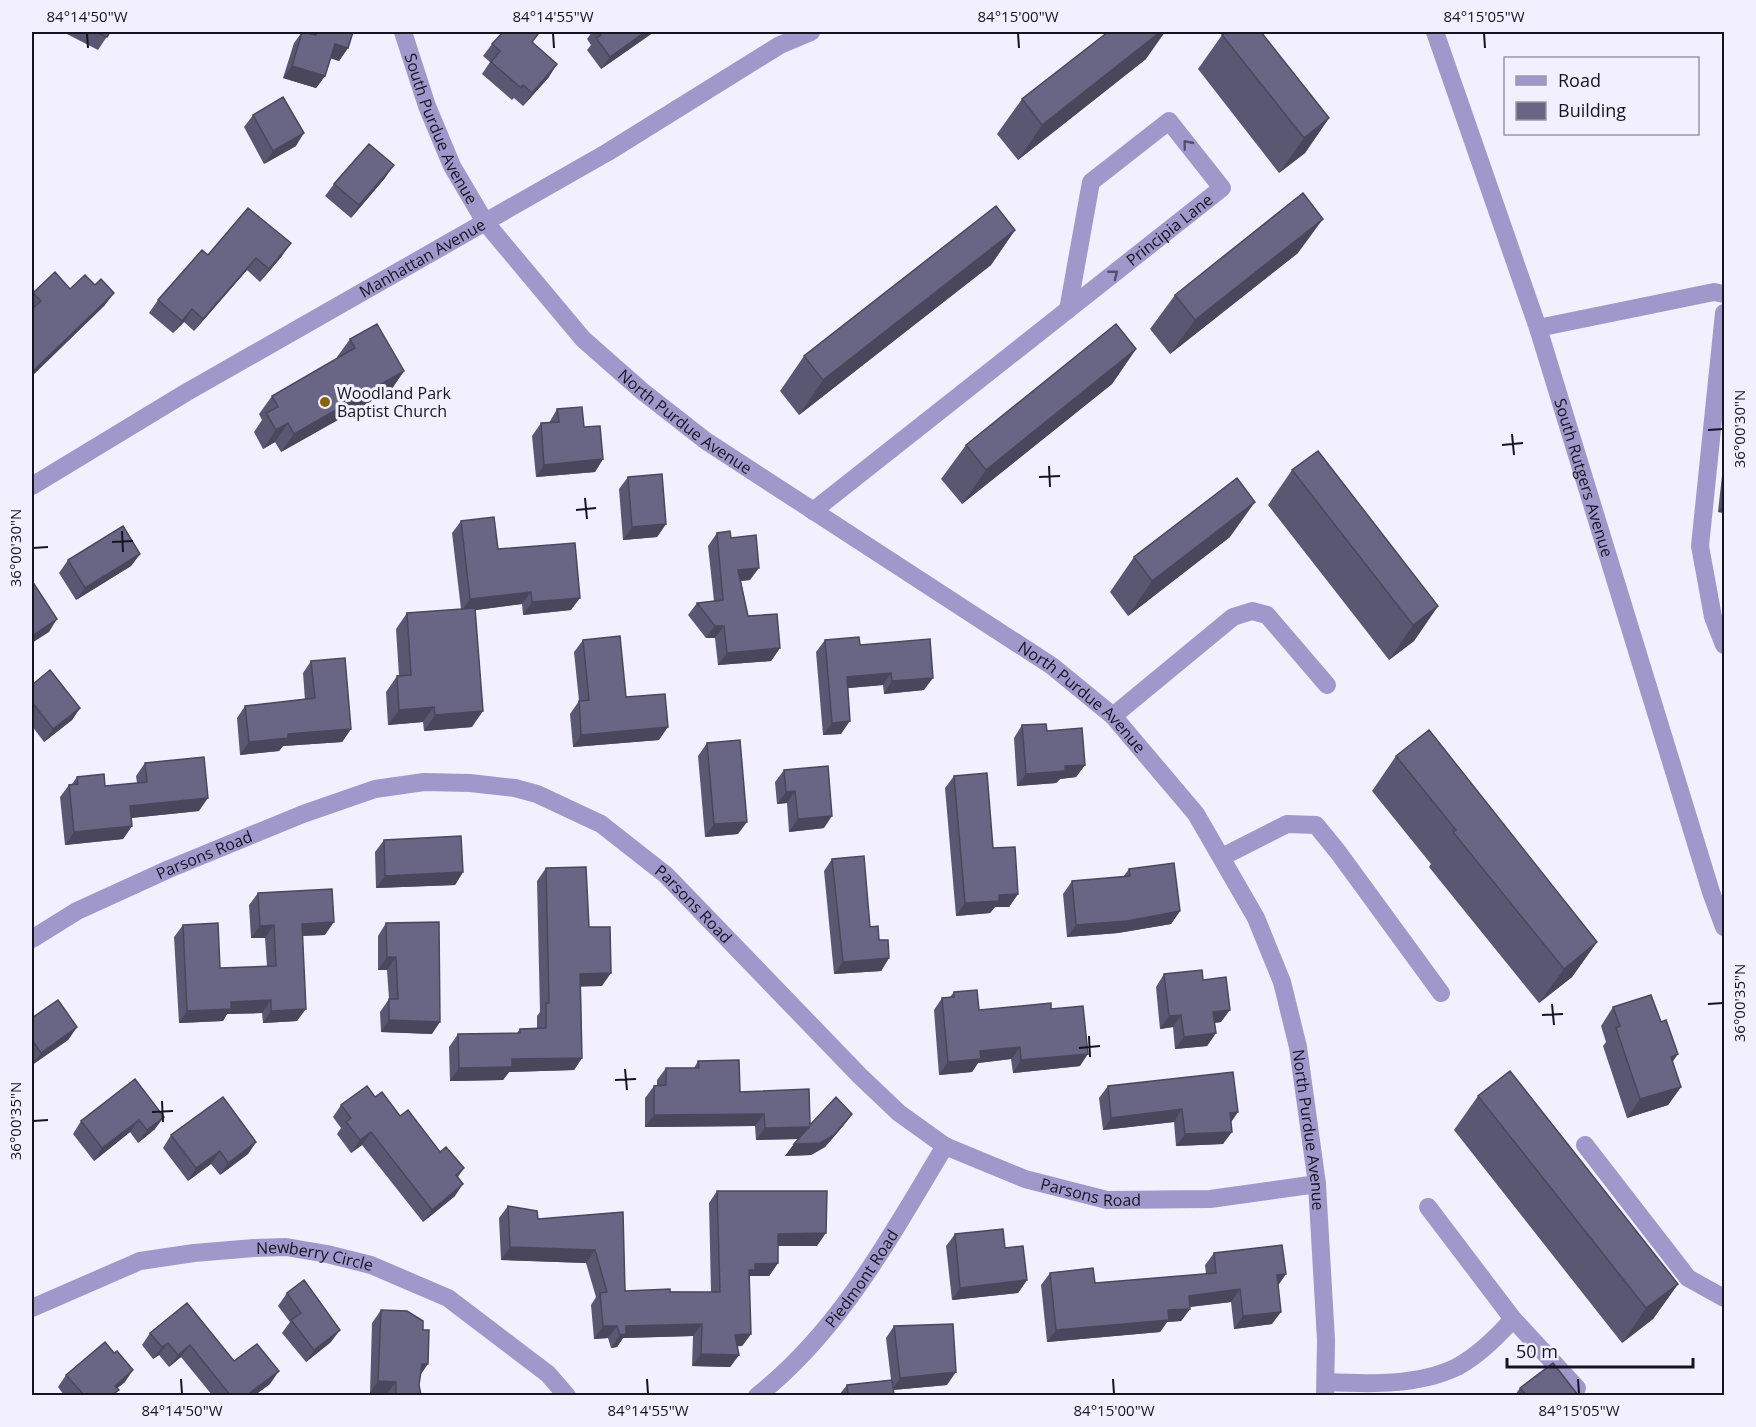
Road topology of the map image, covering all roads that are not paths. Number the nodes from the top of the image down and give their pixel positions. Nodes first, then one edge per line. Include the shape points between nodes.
1 (403, 32) edge
2 (811, 32) edge
3 (1435, 32) edge
4 (485, 222) junction
5 (1725, 294) edge
6 (1068, 310) junction
7 (1725, 313) edge
8 (1538, 328) junction
9 (32, 486) edge
10 (813, 511) junction
11 (1725, 645) edge
12 (1327, 685) dead end
13 (1113, 716) junction
14 (1222, 857) junction
15 (1724, 926) edge
16 (32, 939) edge
17 (1441, 993) dead end
18 (1585, 1145) dead end
19 (945, 1146) junction
20 (1317, 1184) junction
21 (1428, 1207) dead end
22 (1725, 1298) edge
23 (32, 1308) edge
24 (1513, 1319) junction
25 (1577, 1388) dead end
26 (1325, 1389) edge
27 (1378, 1390) edge
28 (567, 1395) edge
29 (758, 1395) edge

1 - 4 street, South Purdue Avenue via 452,166
2 - 4 street, Manhattan Avenue via 780,45 608,152
3 - 8 street, South Rutgers Avenue
4 - 9 street, Manhattan Avenue via 187,392
4 - 10 street, North Purdue Avenue via 583,339 634,384 706,441
5 - 8 street via 1714,292
6 -> 6 street, Principia Lane via 1222,188 1169,121 1091,183
6 - 10 street, Principia Lane
7 - 11 street via 1700,546 1713,617
8 - 15 street, South Rutgers Avenue
10 - 13 street, North Purdue Avenue via 1052,666
12 - 13 street via 1267,615 1252,611 1233,617
13 - 14 street, North Purdue Avenue via 1196,814
14 - 17 street via 1287,824 1316,825
14 - 20 street, North Purdue Avenue via 1256,918 1282,982 1298,1047
16 - 19 street, Parsons Road via 76,911 168,869 375,789 424,782 515,788 601,824 666,875 860,1076 899,1113
18 - 22 street via 1688,1278
19 - 20 street, Parsons Road via 1025,1179 1107,1200 1210,1199
19 - 29 street, Piedmont Road via 866,1277 817,1340
20 - 26 street, North Purdue Avenue
21 - 24 street
23 - 28 street, Newberry Circle via 140,1261 286,1247 371,1265 448,1298 548,1374
24 - 25 street
24 - 27 street via 1492,1342 1456,1367
26 - 27 street

